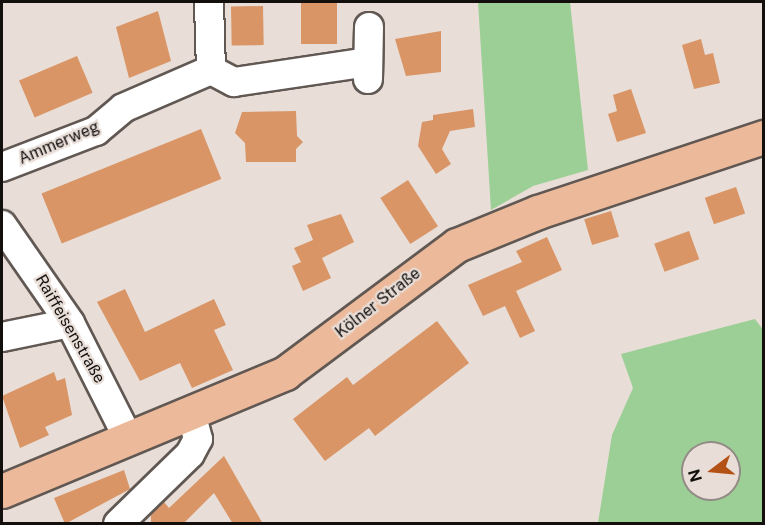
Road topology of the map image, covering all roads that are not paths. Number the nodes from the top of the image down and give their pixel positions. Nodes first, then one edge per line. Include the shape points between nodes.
1 (209, 2) edge
2 (369, 27) dead end
3 (211, 70) junction
4 (764, 137) edge
5 (2, 167) edge
6 (2, 225) edge
7 (70, 323) junction
8 (2, 337) edge
9 (191, 412) junction
10 (129, 440) junction
11 (2, 491) edge
12 (118, 524) edge

1 - 3 street
2 - 3 street via 368,72 234,82
3 - 5 street, Ammerweg via 123,108 96,131
4 - 9 main road, Kölner Straße via 538,212 457,245 285,373
6 - 7 street, Raiffeisenstraße
7 - 8 street
7 - 10 street, Raiffeisenstraße
9 - 10 main road, Kölner Straße
9 - 12 street via 198,439 190,454
10 - 11 main road, Kölner Straße

